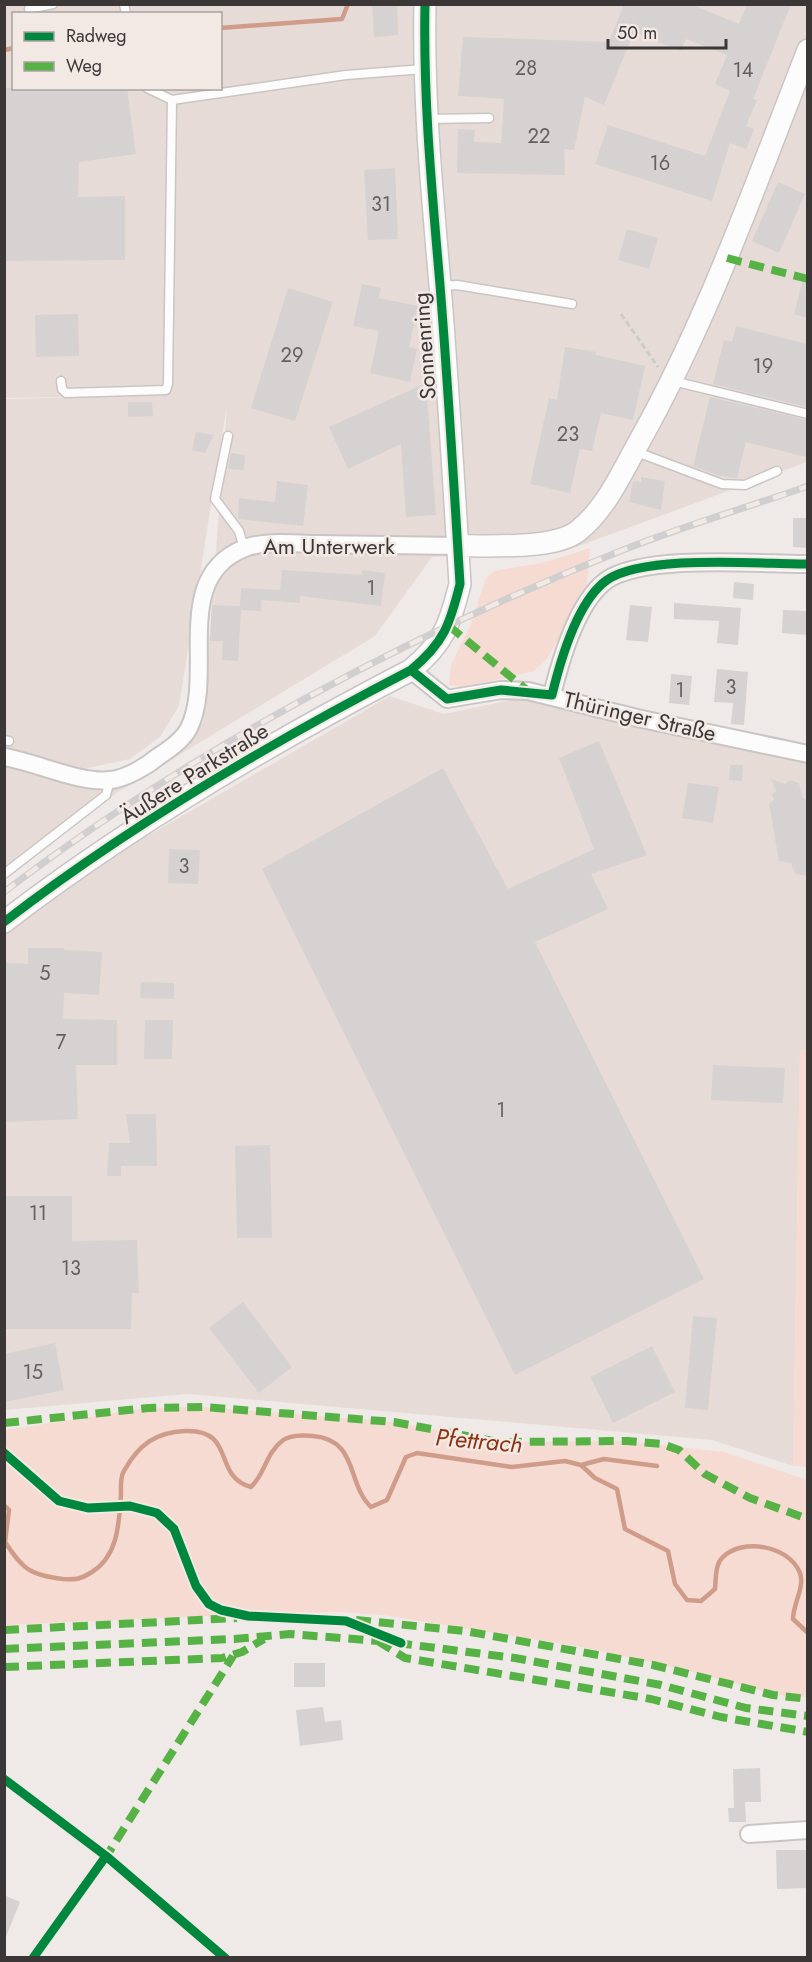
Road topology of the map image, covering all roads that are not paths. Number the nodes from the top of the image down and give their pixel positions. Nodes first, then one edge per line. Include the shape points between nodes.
1 (53, 4) edge
2 (425, 4) edge
3 (29, 9) dead end
4 (807, 50) edge
5 (424, 69) junction
6 (151, 90) edge
7 (172, 100) junction
8 (489, 118) dead end
9 (426, 119) junction
10 (440, 286) junction
11 (572, 304) dead end
12 (61, 381) dead end
13 (672, 383) junction
14 (807, 414) edge
15 (228, 436) dead end
16 (634, 451) junction
17 (777, 471) dead end
18 (458, 546) junction
19 (244, 548) junction
20 (807, 564) edge
21 (411, 670) junction
22 (552, 695) junction
23 (6, 746) edge
24 (807, 754) edge
25 (110, 780) junction
26 (4, 874) edge
27 (4, 922) edge
28 (807, 1830) edge
29 (749, 1834) dead end

1 - 3 lane
2 - 5 street, Sonnenring
4 - 13 street via 722,271
5 - 7 lane via 346,75
5 - 9 street, Sonnenring
6 - 7 lane
7 - 12 lane via 166,390 66,393
8 - 9 lane
9 - 10 street, Sonnenring
10 - 11 lane via 457,285
10 - 18 street, Sonnenring
13 - 14 lane
13 - 16 street
15 - 19 lane via 216,499 239,531
16 - 17 lane via 722,484 745,485
16 - 18 street via 598,512 576,533 540,544
18 - 19 street, Am Unterwerk via 292,544
18 - 21 street, Sonnenring via 460,585 449,626
19 - 25 street, Am Unterwerk via 220,565 203,594 199,610 198,694 188,730 152,762
20 - 22 street via 693,564 642,567 620,573 605,582 581,613 558,668
21 - 22 street, Thüringer Straße via 447,699 501,690
21 - 27 street, Äußere Parkstraße via 209,783 51,886
22 - 24 street, Thüringer Straße via 637,718
23 - 25 street via 72,775
25 - 26 lane via 106,795
28 - 29 street

